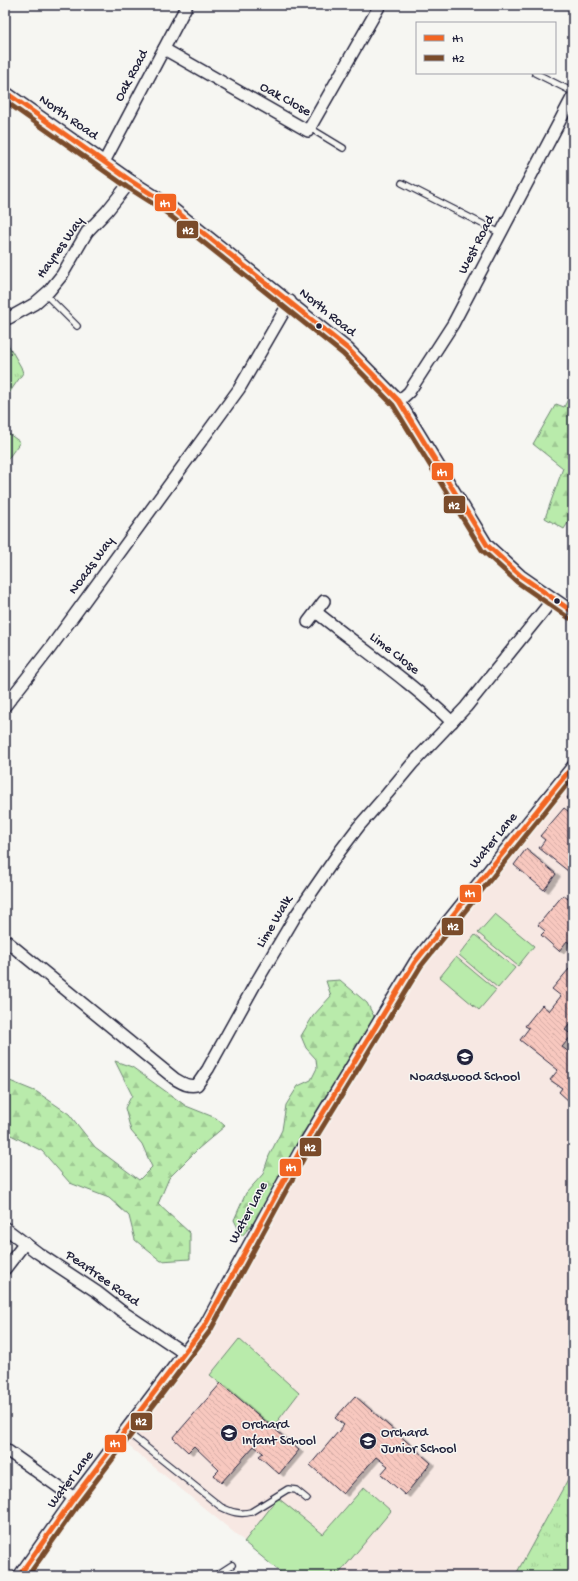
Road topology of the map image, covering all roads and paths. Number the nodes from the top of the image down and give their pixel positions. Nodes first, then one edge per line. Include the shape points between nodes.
1 (187, 5) edge
2 (380, 5) edge
3 (164, 49) junction
4 (537, 74) edge
5 (5, 92) edge
6 (573, 92) edge
7 (573, 96) edge
8 (310, 128) junction
9 (343, 148) dead end
10 (104, 162) junction
11 (130, 181) junction
12 (402, 183) dead end
13 (500, 233) junction
14 (45, 294) junction
15 (290, 301) junction
16 (5, 315) edge
17 (77, 326) dead end
18 (399, 401) junction
19 (553, 599) junction
20 (324, 601) dead end
21 (316, 612) junction
22 (573, 612) edge
23 (308, 622) dead end
24 (5, 706) edge
25 (452, 722) junction
26 (573, 766) edge
27 (5, 940) edge
28 (5, 1228) edge
29 (25, 1243) junction
30 (5, 1269) edge
31 (184, 1353) junction
32 (126, 1431) junction
33 (5, 1449) edge
34 (74, 1498) junction
35 (307, 1499) dead end
36 (232, 1565) dead end
37 (19, 1576) edge
38 (215, 1576) edge

1 - 3 street, Oak Road
2 - 8 street, Oak Close
3 - 8 street, Oak Close via 308,131
3 - 10 street, Oak Road
4 - 6 lane
5 - 10 street, North Road
7 - 13 street, West Road
8 - 9 lane
10 - 11 street, North Road
11 - 14 street, Haynes Way via 87,232 62,275
11 - 15 street, North Road via 167,204
12 - 13 lane
13 - 18 street, West Road via 453,324 409,392
14 - 16 street, Haynes Way via 22,312 9,318
14 - 17 lane
15 - 18 street, North Road via 348,348
15 - 24 street, Noads Way via 239,389
18 - 19 street, North Road via 487,545 521,576
19 - 22 street, North Road
19 - 25 street, Lime Walk
20 - 21 street
21 - 23 street
21 - 25 street, Lime Close
25 - 27 street, Lime Walk via 359,826 313,889 197,1086 192,1087 175,1078
26 - 31 street, Water Lane via 415,962 300,1151 204,1327
28 - 29 street, Peartree Road
29 - 30 street
29 - 31 street, Peartree Road
31 - 32 street, Water Lane
32 - 34 street, Water Lane
32 - 35 lane via 221,1507 234,1513 251,1512 288,1489 296,1490
33 - 34 street
34 - 37 street, Water Lane
36 - 38 lane

